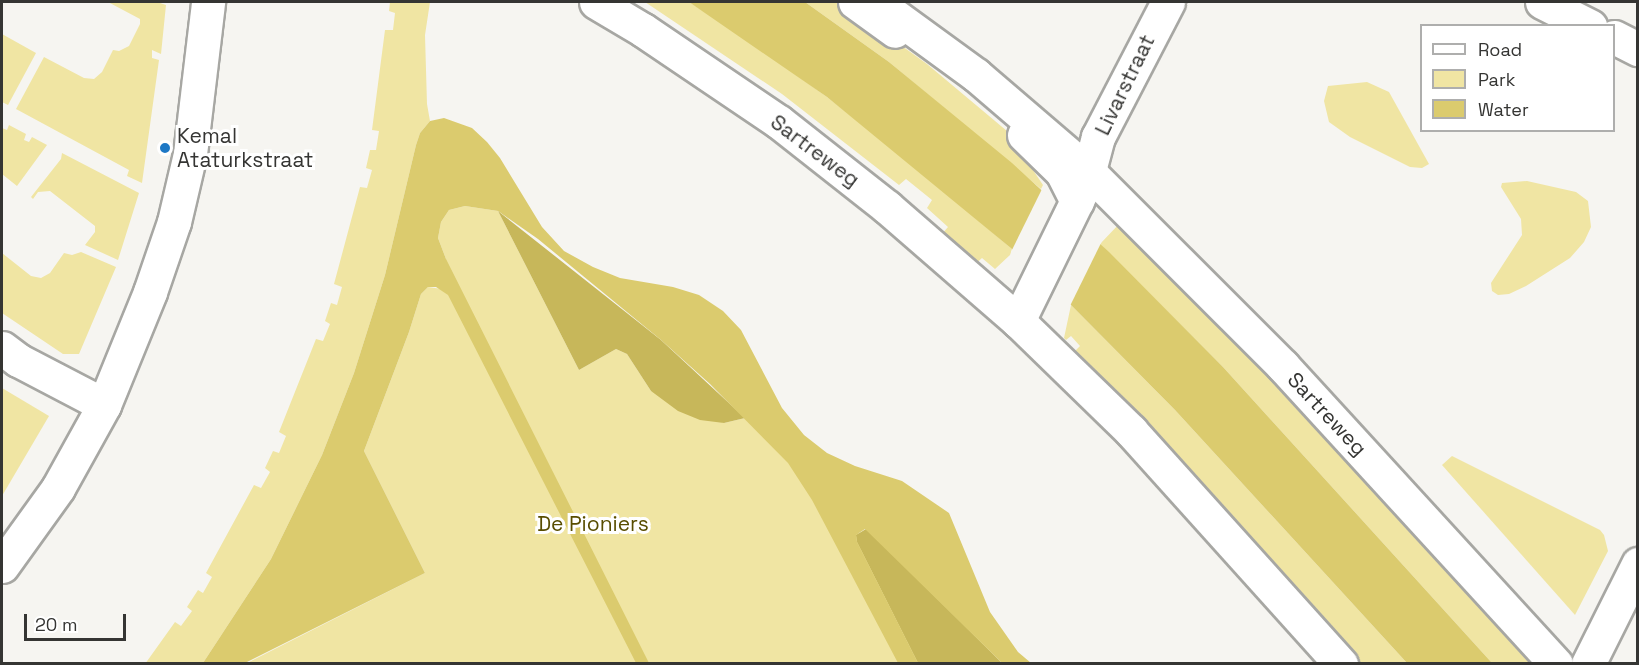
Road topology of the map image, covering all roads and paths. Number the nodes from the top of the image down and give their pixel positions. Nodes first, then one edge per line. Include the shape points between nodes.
1 (208, 2) edge
2 (596, 2) edge
3 (855, 2) edge
4 (876, 2) edge
5 (1168, 2) edge
6 (1542, 2) edge
7 (1586, 24) edge
8 (1615, 38) edge
9 (1638, 50) edge
10 (1083, 186) junction
11 (1023, 312) junction
12 (2, 348) edge
13 (104, 405) junction
14 (1638, 564) edge
15 (2, 566) edge
16 (1341, 663) edge
17 (1556, 663) edge
18 (1588, 663) edge

1 - 13 street via 190,154 174,222
2 - 11 street, Sartreweg via 779,123
3 - 10 street via 957,80
4 - 10 street, Sartreweg via 976,75
5 - 10 street, Livarstraat via 1098,137
6 - 7 street
8 - 9 street
10 - 11 street
10 - 17 street, Sartreweg via 1283,366
11 - 16 street, Sartreweg
12 - 13 street
13 - 15 street via 58,488
14 - 18 street

